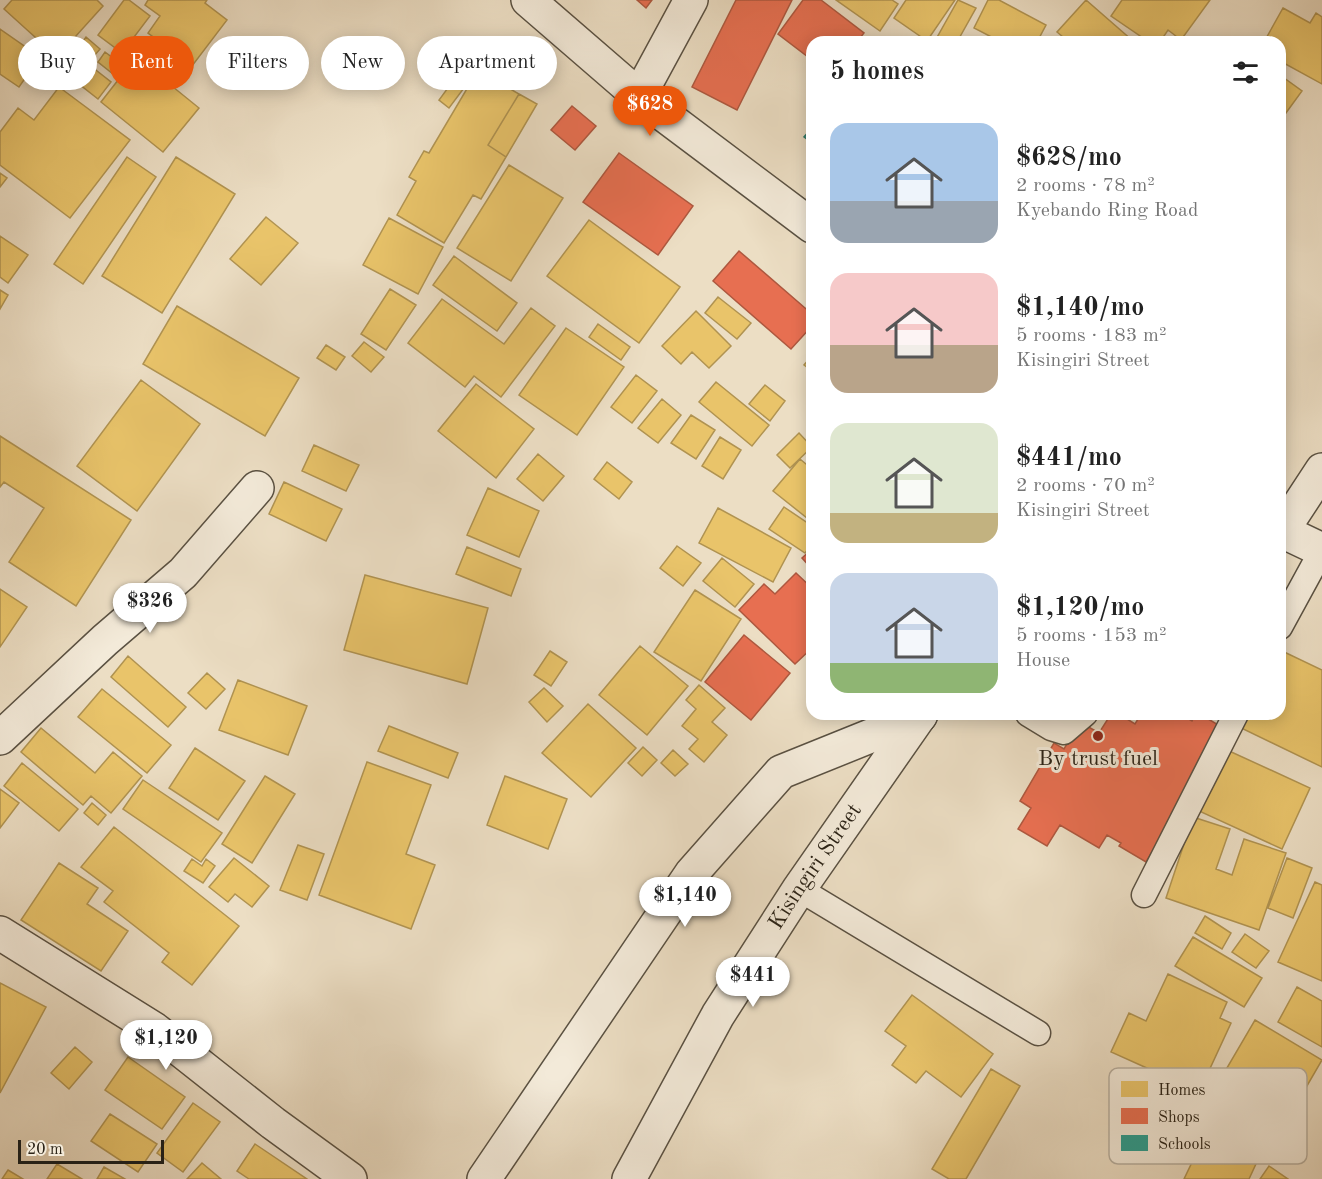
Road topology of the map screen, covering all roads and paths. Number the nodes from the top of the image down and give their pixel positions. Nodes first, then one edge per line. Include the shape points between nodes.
1 (528, 0) edge
2 (690, 0) edge
3 (639, 96) junction
4 (806, 221) edge
5 (1322, 470) edge
6 (257, 488) dead end
7 (1286, 523) edge
8 (1286, 532) edge
9 (1322, 550) edge
10 (1286, 616) edge
11 (909, 720) edge
12 (917, 720) edge
13 (1038, 720) edge
14 (1078, 720) edge
15 (1233, 720) edge
16 (0, 738) edge
17 (799, 889) junction
18 (1144, 896) dead end
19 (0, 933) edge
20 (1038, 1033) dead end
21 (350, 1179) edge
22 (484, 1179) edge
23 (629, 1179) edge

1 - 3 street
2 - 3 street
3 - 4 street
5 - 7 street
6 - 16 street via 183,573 105,639
8 - 9 street
9 - 10 lane
11 - 22 street via 781,772 691,874
12 - 17 street, Kisingiri Street
13 - 14 lane via 1064,732
15 - 18 lane
17 - 20 lane
17 - 23 street, Kisingiri Street via 718,1016
19 - 21 street via 154,1029

